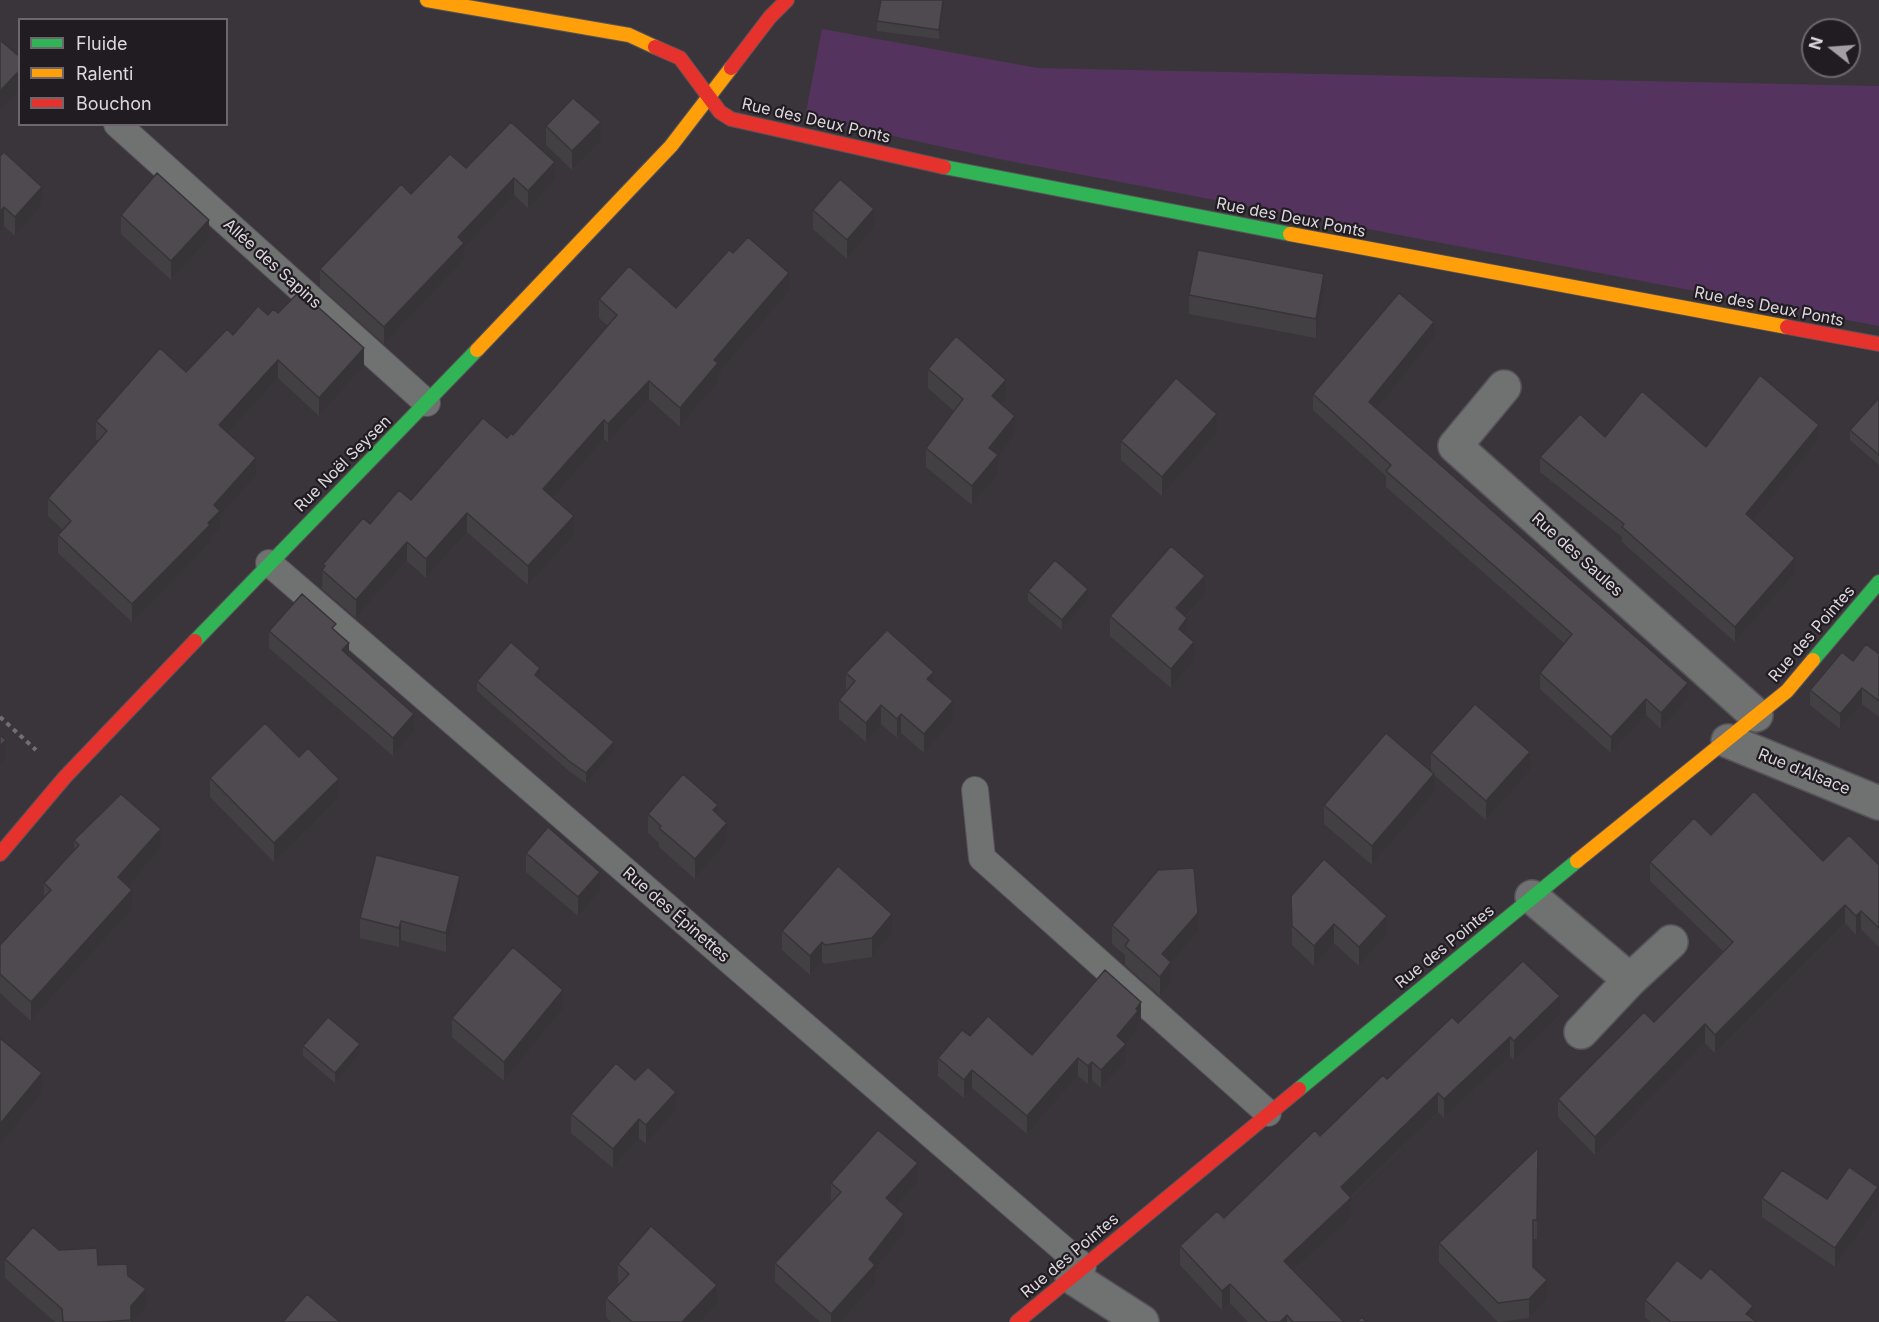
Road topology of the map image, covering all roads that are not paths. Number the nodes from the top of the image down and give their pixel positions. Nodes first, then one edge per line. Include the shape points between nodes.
1 (427, 0) edge
2 (787, 0) edge
3 (545, 9) edge
4 (709, 96) junction
5 (119, 126) edge
6 (1879, 344) edge
7 (1504, 387) dead end
8 (427, 403) junction
9 (269, 563) junction
10 (1879, 582) edge
11 (1756, 716) junction
12 (1728, 741) junction
13 (975, 790) dead end
14 (1879, 803) edge
15 (0, 854) edge
16 (1532, 897) junction
17 (1671, 942) dead end
18 (1630, 980) junction
19 (1581, 1032) dead end
20 (1268, 1113) junction
21 (1078, 1271) junction
22 (1017, 1322) edge
23 (1142, 1322) edge

1 - 3 street, Rue des Deux Ponts
2 - 4 street, Rue Noël Seysen
3 - 4 street, Rue des Deux Ponts via 629,35 680,58
4 - 6 street, Rue des Deux Ponts via 731,120 995,179
4 - 8 street, Rue Noël Seysen via 670,146
5 - 8 lane, Allée des Sapins
7 - 11 street, Rue des Saules via 1455,446
8 - 9 street, Rue Noël Seysen
9 - 15 street, Rue Noël Seysen via 65,777
9 - 21 lane, Rue des Épinettes
10 - 11 street, Rue des Pointes via 1787,691
11 - 12 street, Rue des Pointes
12 - 14 street, Rue d'Alsace
12 - 16 street, Rue des Pointes
13 - 20 lane via 982,858
16 - 18 street
16 - 20 street, Rue des Pointes
17 - 18 street
18 - 19 street
20 - 21 street, Rue des Pointes
21 - 22 street, Rue des Pointes
21 - 23 street

